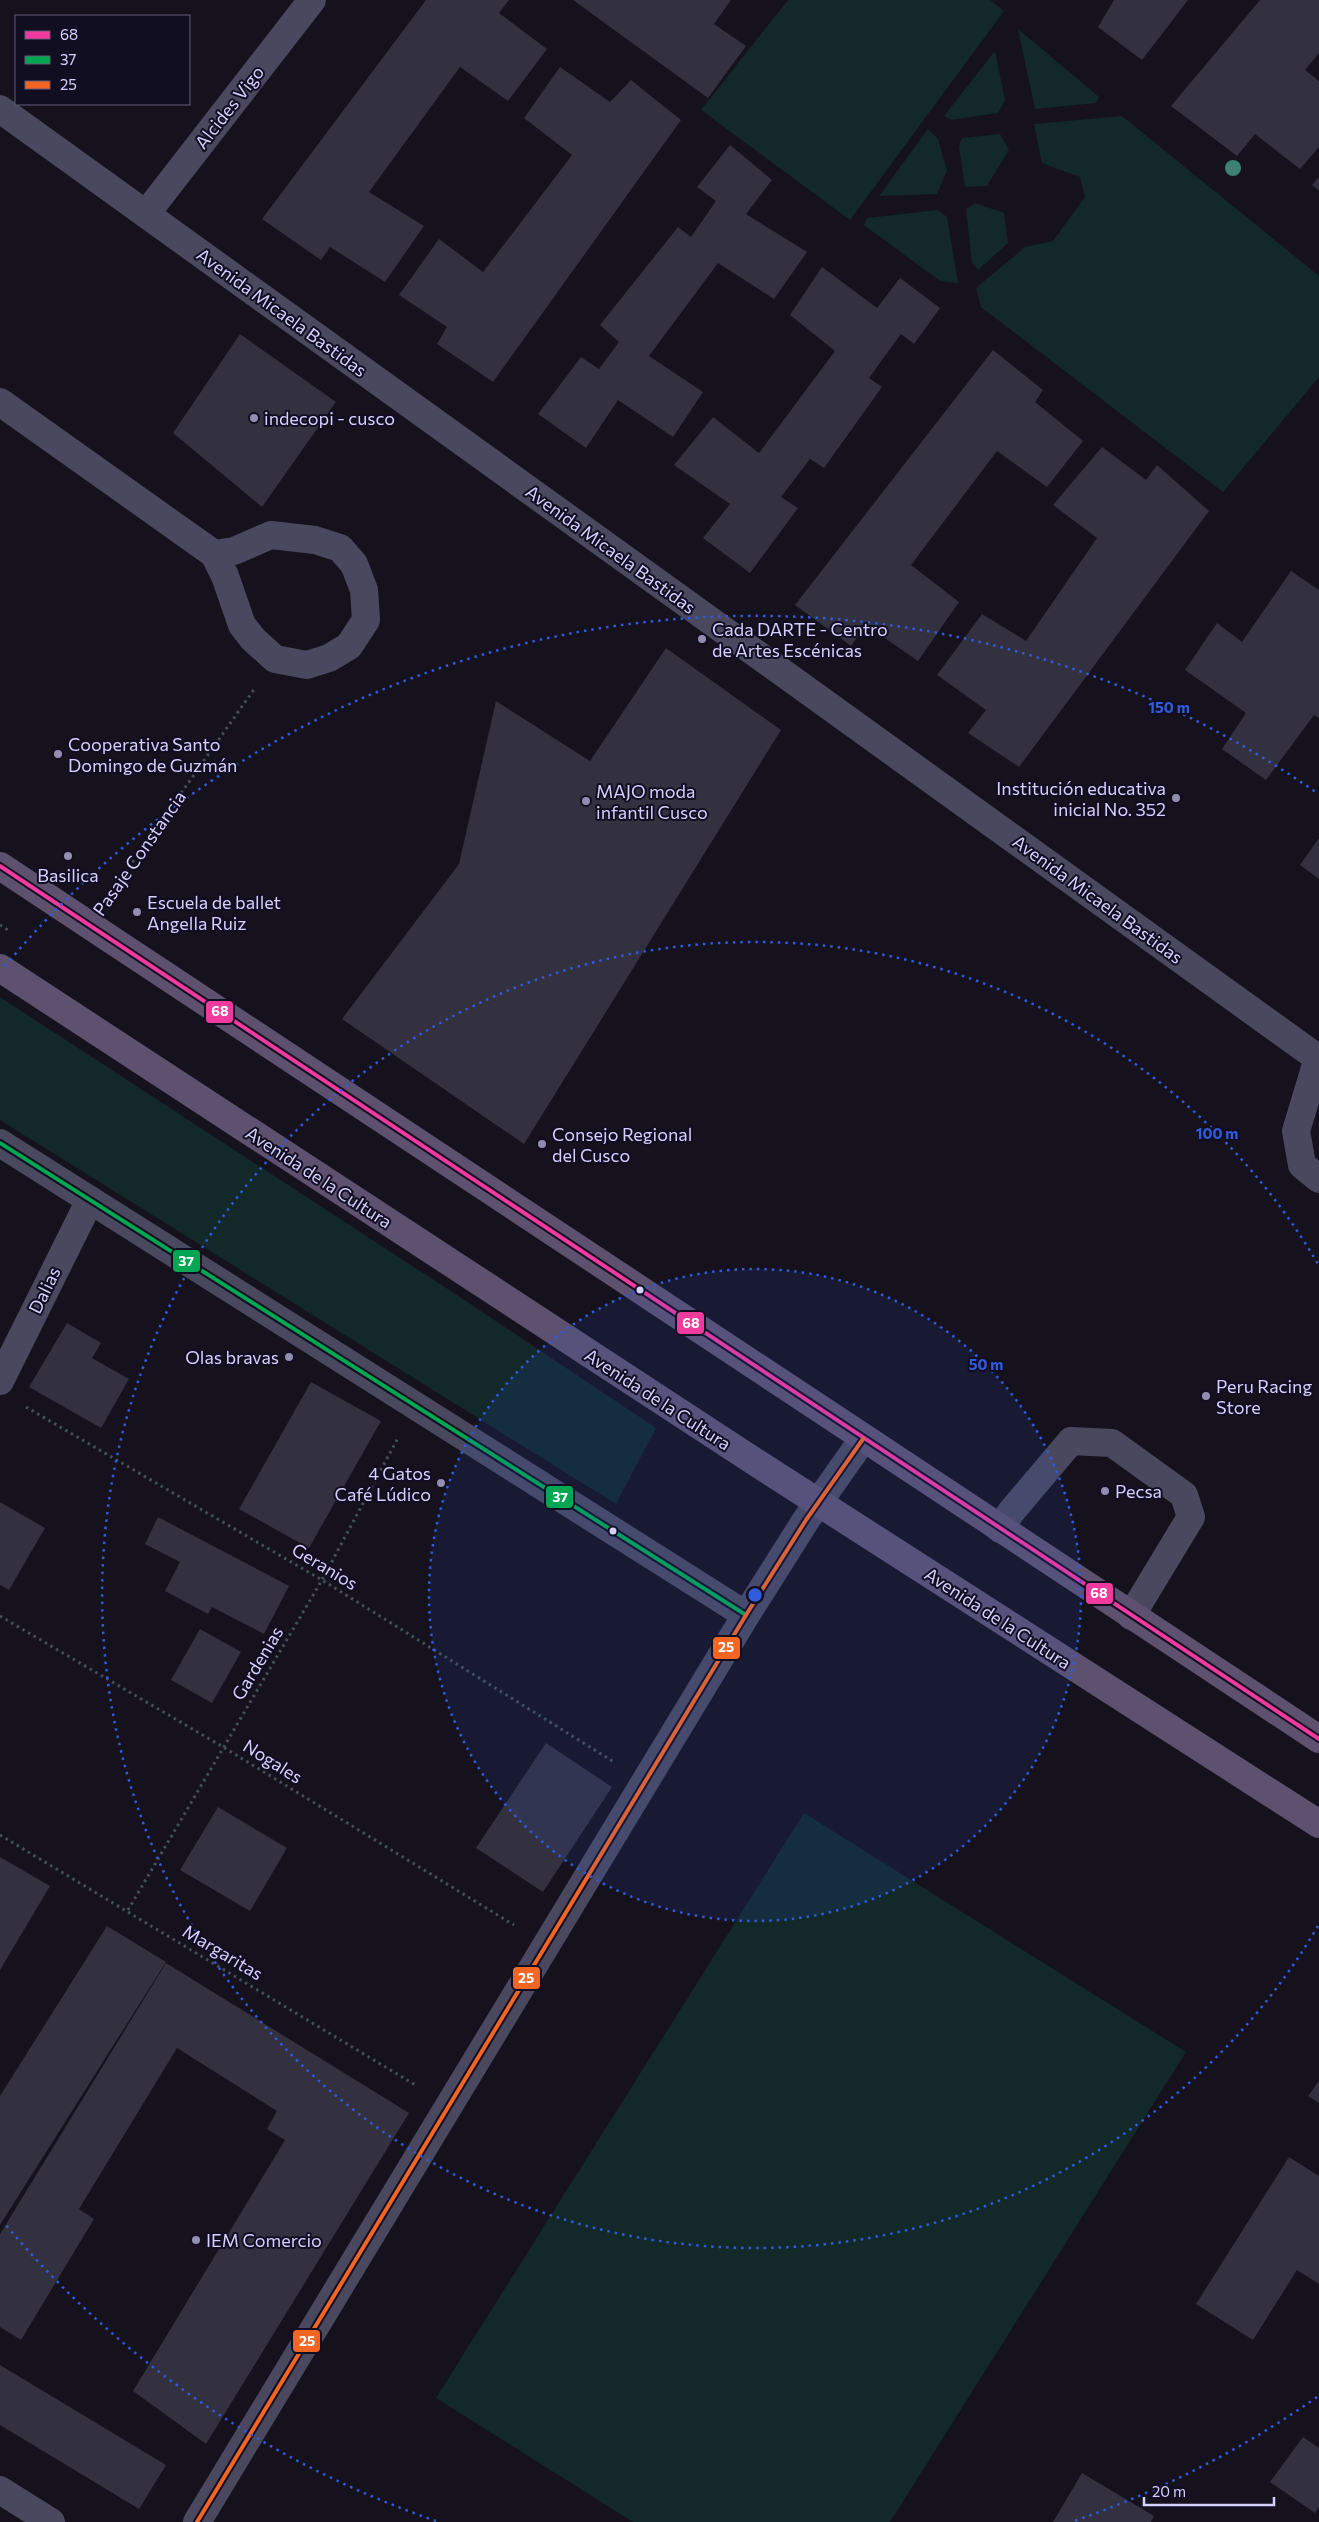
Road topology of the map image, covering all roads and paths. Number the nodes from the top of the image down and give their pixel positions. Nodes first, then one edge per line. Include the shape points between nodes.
1 (312, 0) edge
2 (0, 109) edge
3 (146, 214) junction
4 (0, 402) edge
5 (214, 554) junction
6 (275, 659) junction
7 (0, 866) edge
8 (88, 925) junction
9 (0, 968) edge
10 (1319, 1058) edge
11 (0, 1143) edge
12 (1319, 1179) edge
13 (90, 1200) junction
14 (0, 1382) edge
15 (25, 1406) dead end
16 (400, 1435) dead end
17 (863, 1439) junction
18 (818, 1503) junction
19 (1000, 1529) junction
20 (322, 1580) junction
21 (746, 1615) junction
22 (0, 1616) edge
23 (1132, 1616) junction
24 (1319, 1739) edge
25 (223, 1747) junction
26 (622, 1767) dead end
27 (1319, 1824) edge
28 (0, 1835) edge
29 (128, 1910) junction
30 (521, 1929) dead end
31 (422, 2090) dead end
32 (0, 2490) edge
33 (51, 2522) edge
34 (197, 2522) edge

1 - 3 street, Alcides Vigo
2 - 3 street, Avenida Micaela Bastidas
3 - 10 street, Avenida Micaela Bastidas
4 - 5 street
5 - 6 street via 242,625 252,639
5 - 6 street via 234,551 271,535 315,540 340,548 354,564 364,590 366,620 349,646 308,665
6 - 8 path, Pasaje Constancia
7 - 8 main road
8 - 17 main road
9 - 18 main road, Avenida de la Cultura
10 - 12 street via 1296,1130 1302,1165
11 - 13 street
13 - 14 street, Dalias
13 - 21 street
15 - 20 path, Geranios
16 - 20 path, Gardenias
17 - 18 street
17 - 19 main road
18 - 21 street
18 - 27 main road, Avenida de la Cultura
19 - 23 main road
19 - 23 street via 1071,1441 1112,1443 1184,1495 1191,1517
20 - 25 path, Gardenias
20 - 26 path, Geranios
21 - 34 street
22 - 25 path, Nogales
23 - 24 main road
25 - 29 path, Gardenias
25 - 30 path, Nogales
28 - 29 path, Margaritas
29 - 31 path, Margaritas
32 - 33 street

